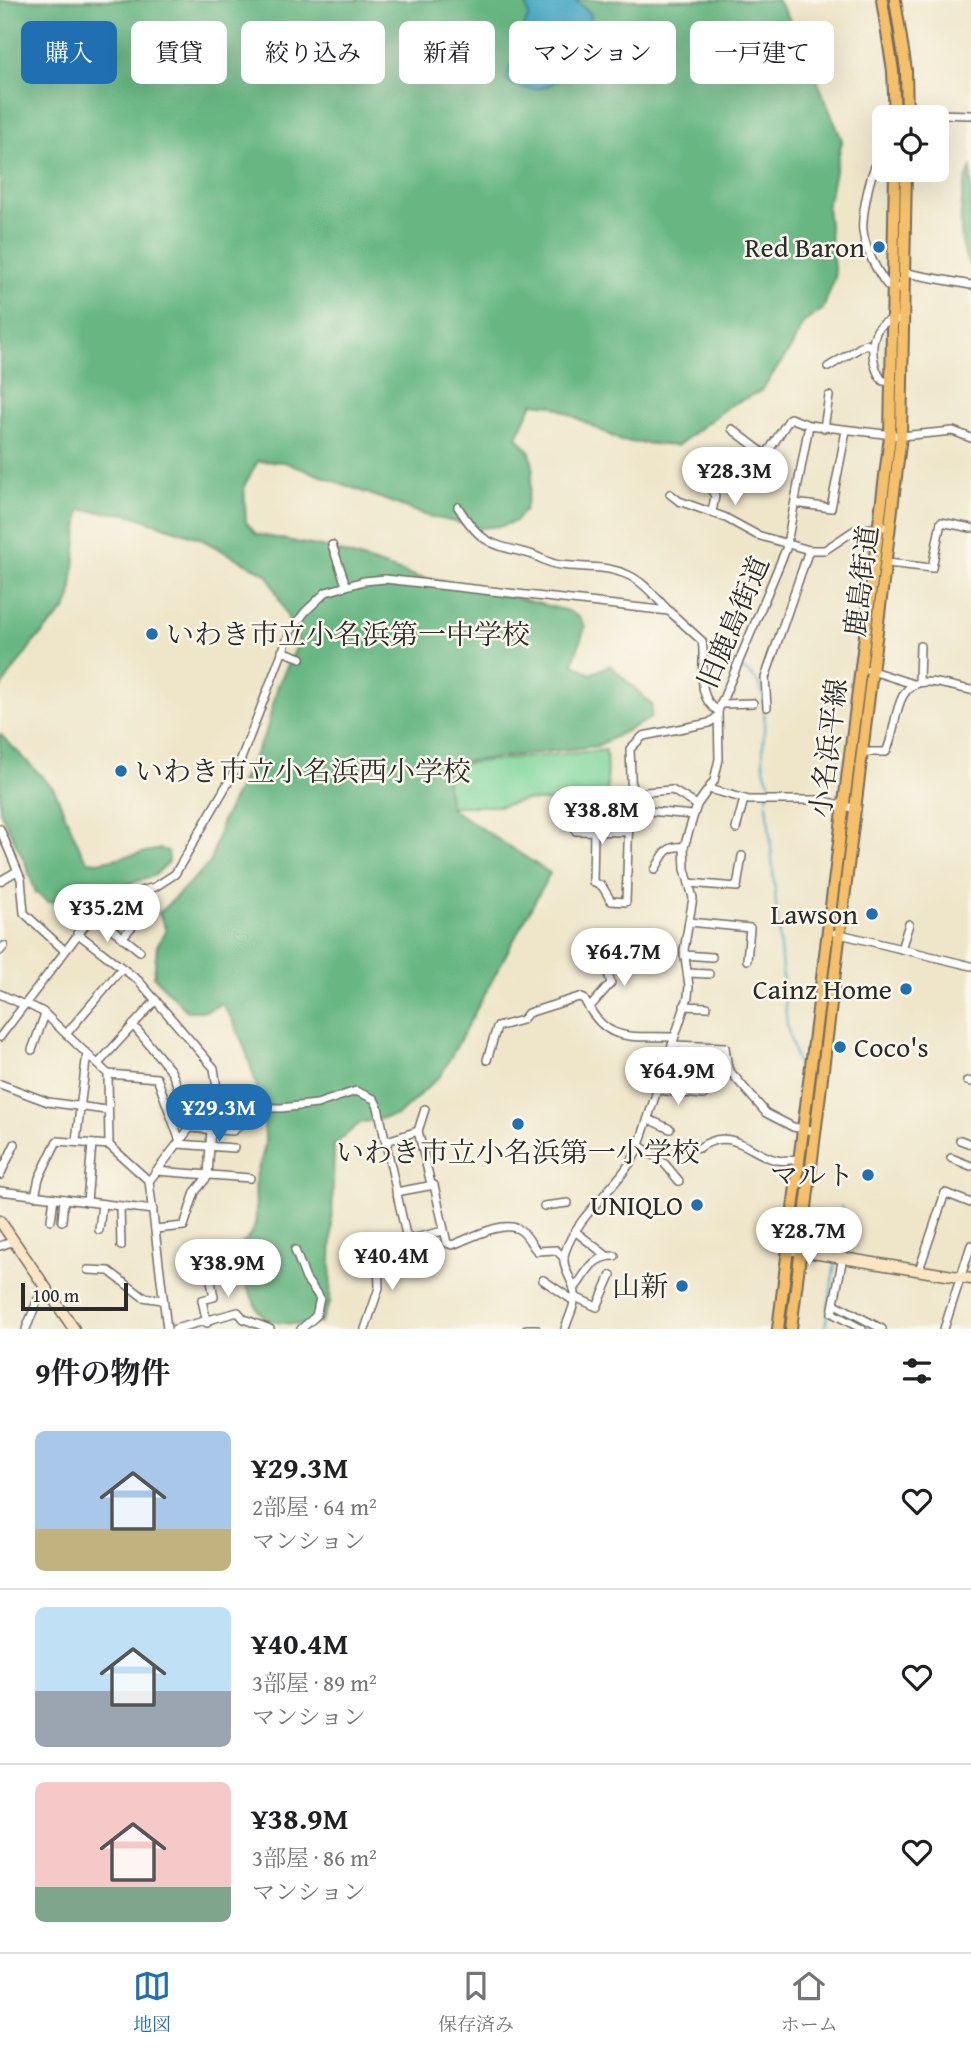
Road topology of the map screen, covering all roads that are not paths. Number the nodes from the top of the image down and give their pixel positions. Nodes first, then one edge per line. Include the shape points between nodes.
1 (882, 0) edge
2 (895, 0) edge
3 (894, 105) edge
4 (906, 105) edge
5 (949, 115) edge
6 (971, 115) edge
7 (872, 175) edge
8 (896, 182) edge
9 (906, 182) edge
10 (906, 273) junction
11 (971, 285) edge
12 (900, 287) junction
13 (900, 320) junction
14 (871, 346) junction
15 (828, 367) dead end
16 (899, 381) junction
17 (829, 396) dead end
18 (809, 425) junction
19 (824, 428) junction
20 (732, 429) dead end
21 (846, 431) junction
22 (896, 436) junction
23 (971, 438) edge
24 (709, 486) dead end
25 (670, 494) dead end
26 (795, 503) junction
27 (457, 507) dead end
28 (712, 512) junction
29 (885, 527) junction
30 (971, 528) edge
31 (788, 542) junction
32 (332, 545) dead end
33 (809, 550) junction
34 (887, 563) junction
35 (346, 585) junction
36 (669, 611) junction
37 (920, 646) dead end
38 (282, 651) junction
39 (301, 659) dead end
40 (861, 669) junction
41 (874, 670) junction
42 (916, 683) junction
43 (971, 690) edge
44 (752, 703) dead end
45 (768, 707) dead end
46 (718, 711) junction
47 (864, 752) junction
48 (709, 789) junction
49 (744, 799) junction
50 (697, 805) junction
51 (844, 805) junction
52 (857, 809) junction
53 (693, 815) junction
54 (0, 829) edge
55 (736, 829) dead end
56 (576, 831) dead end
57 (594, 831) junction
58 (628, 832) junction
59 (684, 847) junction
60 (742, 856) dead end
61 (655, 870) dead end
62 (17, 871) junction
63 (0, 881) edge
64 (689, 883) junction
65 (93, 914) junction
66 (136, 922) dead end
67 (689, 922) junction
68 (909, 924) dead end
69 (828, 932) junction
70 (77, 933) junction
71 (841, 934) junction
72 (122, 938) junction
73 (901, 949) junction
74 (64, 950) junction
75 (139, 951) dead end
76 (602, 954) dead end
77 (684, 955) junction
78 (712, 957) dead end
79 (747, 960) dead end
80 (971, 966) edge
81 (122, 968) junction
82 (688, 973) junction
83 (709, 974) dead end
84 (0, 994) edge
85 (156, 1000) junction
86 (25, 1004) junction
87 (684, 1006) junction
88 (707, 1007) dead end
89 (589, 1008) junction
90 (45, 1014) junction
91 (133, 1025) junction
92 (67, 1034) junction
93 (0, 1037) edge
94 (673, 1041) junction
95 (33, 1050) dead end
96 (87, 1053) junction
97 (487, 1060) dead end
98 (98, 1064) junction
99 (108, 1074) junction
100 (0, 1083) edge
101 (658, 1090) junction
102 (703, 1095) dead end
103 (80, 1107) junction
104 (206, 1107) junction
105 (107, 1110) junction
106 (425, 1110) dead end
107 (648, 1119) junction
108 (192, 1125) junction
109 (239, 1126) dead end
110 (211, 1129) junction
111 (670, 1129) dead end
112 (809, 1130) junction
113 (418, 1131) junction
114 (960, 1140) dead end
115 (76, 1141) junction
116 (179, 1142) junction
117 (92, 1143) junction
118 (15, 1144) dead end
119 (971, 1144) edge
120 (109, 1145) junction
121 (387, 1145) junction
122 (639, 1145) junction
123 (210, 1147) junction
124 (699, 1148) dead end
125 (234, 1149) dead end
126 (951, 1158) dead end
127 (799, 1159) junction
128 (971, 1166) edge
129 (156, 1171) junction
130 (0, 1175) edge
131 (208, 1176) junction
132 (250, 1178) dead end
133 (149, 1181) junction
134 (679, 1181) dead end
135 (430, 1184) junction
136 (0, 1191) edge
137 (396, 1192) junction
138 (35, 1196) junction
139 (54, 1198) junction
140 (64, 1199) junction
141 (87, 1202) junction
142 (568, 1203) dead end
143 (971, 1203) edge
144 (103, 1204) junction
145 (120, 1206) junction
146 (544, 1206) dead end
147 (153, 1210) junction
148 (51, 1220) dead end
149 (0, 1221) edge
150 (62, 1221) dead end
151 (155, 1229) junction
152 (99, 1230) dead end
153 (443, 1231) junction
154 (576, 1232) junction
155 (14, 1241) junction
156 (971, 1245) edge
157 (0, 1246) edge
158 (121, 1246) dead end
159 (788, 1249) junction
160 (295, 1250) dead end
161 (802, 1250) junction
162 (378, 1253) dead end
163 (839, 1256) junction
164 (564, 1258) junction
165 (88, 1270) dead end
166 (919, 1270) junction
167 (611, 1275) dead end
168 (210, 1276) dead end
169 (966, 1278) edge
170 (543, 1280) dead end
171 (48, 1292) junction
172 (574, 1296) junction
173 (162, 1300) junction
174 (834, 1307) junction
175 (207, 1323) junction
176 (26, 1329) edge
177 (74, 1329) edge
178 (167, 1329) edge
179 (175, 1329) edge
180 (270, 1329) edge
181 (301, 1329) edge
182 (365, 1329) edge
183 (527, 1329) edge
184 (536, 1329) edge
185 (565, 1329) edge
186 (778, 1329) edge
187 (790, 1329) edge
188 (862, 1329) edge
189 (882, 1329) edge
190 (944, 1329) edge

1 - 3 main road
2 - 4 main road via 906,70
5 - 6 street
7 - 12 street via 863,233 880,276 888,286
8 - 12 main road
9 - 10 main road, 鹿島街道
10 - 11 street
10 - 12 main road, 鹿島街道
12 - 13 main road, 鹿島街道
13 - 14 street via 881,323
13 - 16 main road, 鹿島街道
14 - 15 street via 866,344
14 - 16 street via 883,381
16 - 22 main road, 鹿島街道
17 - 19 street
18 - 19 street
18 - 20 street via 790,418 766,455
18 - 26 street
19 - 21 street
21 - 22 street
21 - 26 street via 831,508
22 - 23 street via 953,431
22 - 29 main road, 鹿島街道
24 - 28 street via 715,500
25 - 28 street
26 - 31 street
27 - 36 street via 479,537 492,545 555,564 587,565 627,575
28 - 31 street via 757,535
29 - 33 street, 旧鹿島街道 via 855,530 825,550
29 - 34 main road, 鹿島街道
29 - 40 main road, 小名浜平線
30 - 34 street via 941,522 932,568
31 - 33 street, 旧鹿島街道
31 - 46 street, 旧鹿島街道
32 - 35 street
33 - 45 street via 765,678
34 - 41 main road, 鹿島街道
35 - 36 street via 385,579
35 - 38 street via 326,592 305,611
36 - 46 street via 702,641 702,690
37 - 42 street
38 - 39 street
38 - 65 street via 239,764 175,874 155,887 118,897
40 - 41 street
40 - 51 main road, 小名浜平線
41 - 42 street
41 - 47 main road, 鹿島街道
42 - 43 street
42 - 47 street via 902,695 886,752
44 - 46 street
46 - 48 street, 旧鹿島街道 via 719,759
46 - 50 street via 709,723 643,736 630,749 632,797 672,790
47 - 52 main road, 鹿島街道
48 - 49 street
48 - 50 street, 旧鹿島街道
49 - 51 street via 767,803 820,800
49 - 55 street
50 - 53 street, 旧鹿島街道
51 - 52 street
51 - 69 main road, 小名浜平線
52 - 71 main road, 鹿島街道
53 - 58 street via 649,811 629,816
53 - 59 street, 旧鹿島街道
54 - 62 street
56 - 57 street
57 - 58 street
57 - 58 street via 593,882 602,886 611,901 626,902
59 - 61 street via 673,846 665,852
59 - 64 street, 旧鹿島街道
60 - 64 street via 737,887
62 - 63 street
62 - 74 street via 24,913
64 - 67 street, 旧鹿島街道 via 693,898
65 - 70 street
65 - 72 street
66 - 72 street
67 - 77 street, 旧鹿島街道
67 - 79 street via 750,928
68 - 73 street
69 - 71 street
69 - 112 main road, 小名浜平線
70 - 74 street
70 - 81 street
71 - 73 street
71 - 112 main road, 鹿島街道
72 - 75 street
73 - 80 street
74 - 86 street
76 - 89 street via 611,983
77 - 78 street
77 - 82 street, 旧鹿島街道
81 - 85 street
81 - 92 street
82 - 83 street
82 - 87 street, 旧鹿島街道
84 - 86 street
85 - 91 street
85 - 104 street via 217,1072 217,1089
86 - 90 street
86 - 93 street
87 - 88 street
87 - 94 street, 旧鹿島街道
89 - 94 street via 594,1018 619,1037
89 - 97 street via 579,998 497,1027
90 - 92 street
90 - 95 street
91 - 98 street
91 - 108 street via 173,1075
92 - 96 street
94 - 101 street, 旧鹿島街道
94 - 112 street via 725,1046 728,1069 766,1113
96 - 98 street
96 - 103 street
98 - 99 street
99 - 105 street
99 - 116 street via 158,1078
100 - 103 street via 48,1102
101 - 102 street
101 - 107 street, 旧鹿島街道
103 - 105 street
103 - 115 street
104 - 108 street
104 - 121 street via 281,1108 317,1104 356,1091 374,1099
105 - 120 street
106 - 113 street
107 - 111 street
107 - 122 street, 旧鹿島街道
108 - 110 street
108 - 116 street
109 - 110 street via 233,1131
110 - 123 street
112 - 127 main road, 小名浜平線
112 - 161 main road, 鹿島街道
113 - 121 street
113 - 135 street
114 - 119 street
115 - 117 street
115 - 138 street via 54,1144
116 - 123 street
116 - 129 street
117 - 120 street
117 - 141 street
118 - 130 street
120 - 133 street
121 - 137 street
122 - 134 street
122 - 154 street, 旧鹿島街道 via 624,1174
123 - 125 street
123 - 131 street
124 - 127 street via 708,1142 732,1141 778,1161
126 - 128 street
127 - 159 main road, 小名浜平線
129 - 131 street
129 - 133 street
131 - 132 street
131 - 151 street via 197,1189 184,1226
133 - 147 street
135 - 137 street
135 - 153 street via 434,1185
136 - 138 street
137 - 153 street via 408,1237
138 - 139 street
139 - 140 street
139 - 148 street
140 - 141 street
140 - 150 street
141 - 144 street
142 - 146 street
143 - 166 street via 945,1193
144 - 145 street
144 - 152 street
145 - 147 street
145 - 158 street
147 - 151 street
149 - 155 street
151 - 173 street
153 - 164 street via 452,1245 508,1226 518,1228 537,1251 556,1251
154 - 164 street, 旧鹿島街道
154 - 172 street via 611,1256 594,1262
155 - 157 street
155 - 171 street
156 - 169 street
159 - 161 street
159 - 186 main road, 小名浜平線
160 - 181 street via 306,1279 320,1298 316,1316
161 - 163 street
161 - 187 main road, 鹿島街道
162 - 182 street via 380,1282
163 - 166 street
163 - 174 street
164 - 172 street
165 - 173 street via 108,1272 143,1297
166 - 169 street
167 - 172 street via 597,1307
168 - 175 street via 214,1297 202,1300
169 - 190 street
170 - 172 street
171 - 176 street via 38,1299
171 - 177 street
172 - 185 street
173 - 178 street
174 - 188 street
174 - 189 street
175 - 179 street
175 - 180 street via 238,1312
183 - 184 street

